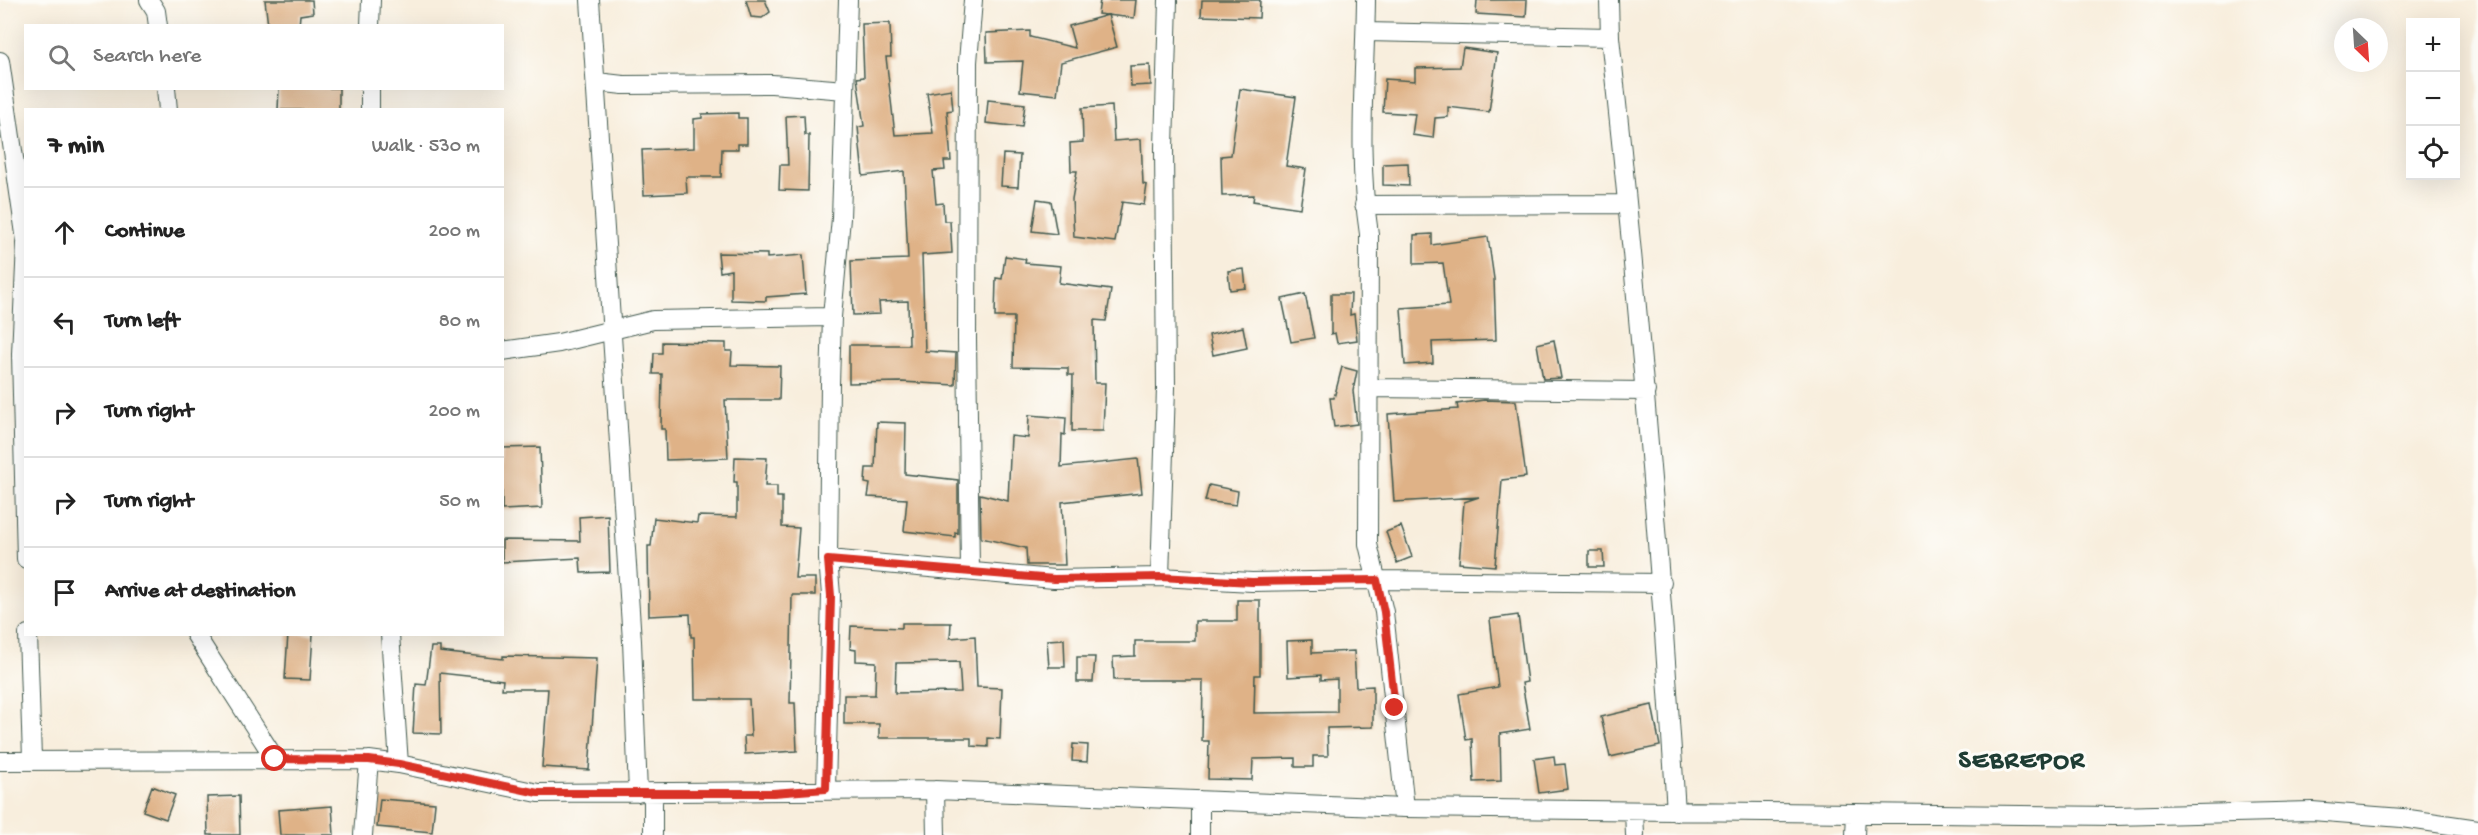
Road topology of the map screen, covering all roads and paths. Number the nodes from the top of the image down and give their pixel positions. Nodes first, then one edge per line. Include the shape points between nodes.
1 (149, 0) edge
2 (371, 0) edge
3 (590, 0) edge
4 (848, 0) edge
5 (973, 0) edge
6 (1168, 0) edge
7 (1366, 0) edge
8 (1609, 0) edge
9 (158, 24) edge
10 (370, 24) edge
11 (1366, 32) junction
12 (1610, 37) junction
13 (0, 62) edge
14 (597, 82) junction
15 (166, 90) edge
16 (370, 90) edge
17 (845, 90) junction
18 (168, 108) edge
19 (370, 108) edge
20 (1627, 204) junction
21 (1364, 205) junction
22 (24, 228) edge
23 (24, 317) edge
24 (832, 318) junction
25 (610, 330) junction
26 (504, 351) edge
27 (23, 354) edge
28 (1371, 388) junction
29 (1646, 391) junction
30 (24, 422) edge
31 (828, 560) junction
32 (970, 570) junction
33 (1160, 577) junction
34 (1377, 580) junction
35 (1662, 583) junction
36 (28, 636) edge
37 (196, 636) edge
38 (390, 636) edge
39 (32, 759) junction
40 (275, 759) junction
41 (369, 760) junction
42 (0, 761) edge
43 (399, 764) junction
44 (826, 789) junction
45 (935, 790) junction
46 (646, 793) junction
47 (1200, 800) junction
48 (1405, 808) junction
49 (1634, 811) junction
50 (1677, 812) junction
51 (1856, 813) junction
52 (2478, 829) edge
53 (363, 835) edge
54 (653, 835) edge
55 (936, 835) edge
56 (1200, 835) edge
57 (1635, 835) edge
58 (1855, 835) edge

1 - 9 street
2 - 10 street
3 - 14 street
4 - 17 street
5 - 32 street via 968,62
6 - 33 street via 1164,148 1166,388
7 - 11 street
8 - 12 street
11 - 12 street
11 - 21 street
12 - 20 street
13 - 22 street
14 - 17 street via 772,84
14 - 25 street
15 - 18 street
16 - 19 street
17 - 24 street via 841,218
20 - 21 street
20 - 29 street
21 - 28 street via 1369,234
23 - 27 street
24 - 25 street via 653,320
24 - 31 street
25 - 26 street
25 - 46 street
27 - 30 street
28 - 29 street
28 - 34 street via 1368,544
29 - 35 street
31 - 32 street
31 - 44 street via 831,596
32 - 33 street via 1054,579
33 - 34 street via 1252,582
34 - 35 street
34 - 48 street via 1389,648
35 - 50 street
36 - 39 street
37 - 40 street
38 - 43 street
39 - 40 street
39 - 42 street
40 - 41 street
41 - 43 street
41 - 53 street
43 - 46 street via 538,793
44 - 45 street
44 - 46 street
45 - 47 street
45 - 55 street
46 - 54 street
47 - 48 street
47 - 56 street
48 - 49 street
49 - 50 street
49 - 57 street
50 - 51 street
51 - 52 street via 2115,816 2312,811
51 - 58 street

